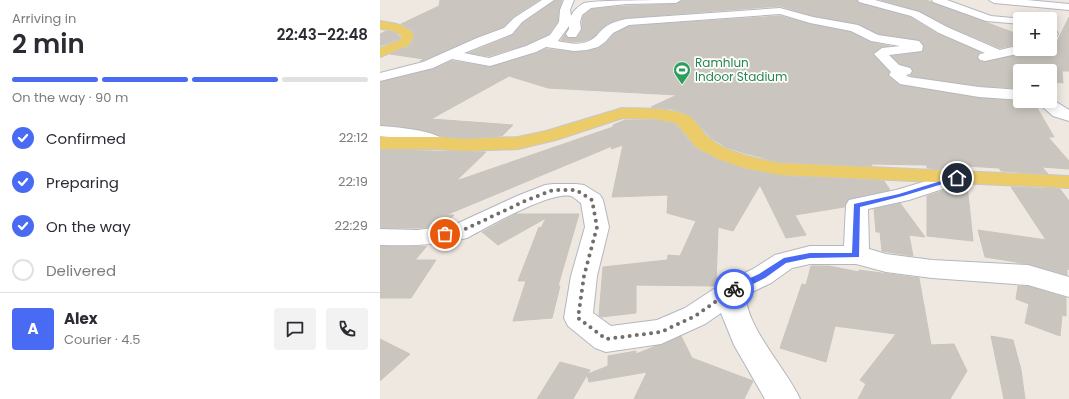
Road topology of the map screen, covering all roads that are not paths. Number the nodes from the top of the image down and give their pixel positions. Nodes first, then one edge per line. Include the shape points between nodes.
1 (550, 0) edge
2 (569, 0) edge
3 (676, 0) edge
4 (863, 0) edge
5 (936, 0) edge
6 (994, 0) edge
7 (1069, 7) edge
8 (1069, 16) edge
9 (1057, 18) edge
10 (1013, 21) edge
11 (380, 25) edge
12 (545, 43) junction
13 (560, 45) junction
14 (1013, 51) edge
15 (380, 53) edge
16 (998, 54) junction
17 (450, 55) junction
18 (980, 58) dead end
19 (380, 77) edge
20 (1013, 94) edge
21 (1054, 108) edge
22 (1069, 116) edge
23 (380, 130) edge
24 (380, 143) edge
25 (438, 144) junction
26 (957, 178) junction
27 (1069, 182) edge
28 (380, 237) edge
29 (856, 255) junction
30 (1069, 287) edge
31 (733, 290) junction
32 (783, 399) edge

1 - 17 street via 518,20 508,31
2 - 12 street via 565,10 565,22 554,38
3 - 13 street via 588,5 577,14 572,35
4 - 16 street via 915,14 943,30
5 - 10 street via 990,19
6 - 7 street
8 - 9 street
11 - 15 main road via 396,26 408,35 405,42
12 - 13 street
12 - 17 street via 490,62
13 - 20 street via 576,48 590,46 602,39 610,30 629,22 780,11 810,20 854,28 875,38 908,42 917,46 914,50 887,51 881,54 902,70 896,75 905,81
14 - 16 street
16 - 18 street
17 - 19 street via 428,65
21 - 22 street
23 - 25 street via 411,134
24 - 25 main road
25 - 26 main road via 518,142 550,136 622,113 655,114 682,119 704,144 724,155 751,164 780,168
26 - 27 main road
26 - 29 street via 857,206
28 - 31 street via 418,238 459,232 553,190 576,190 592,200 597,227 584,276 578,318 606,339 661,332 695,316
29 - 30 street via 886,263 932,269 1028,275
29 - 31 street via 810,255 784,261 762,276
31 - 32 street via 732,304 745,336

